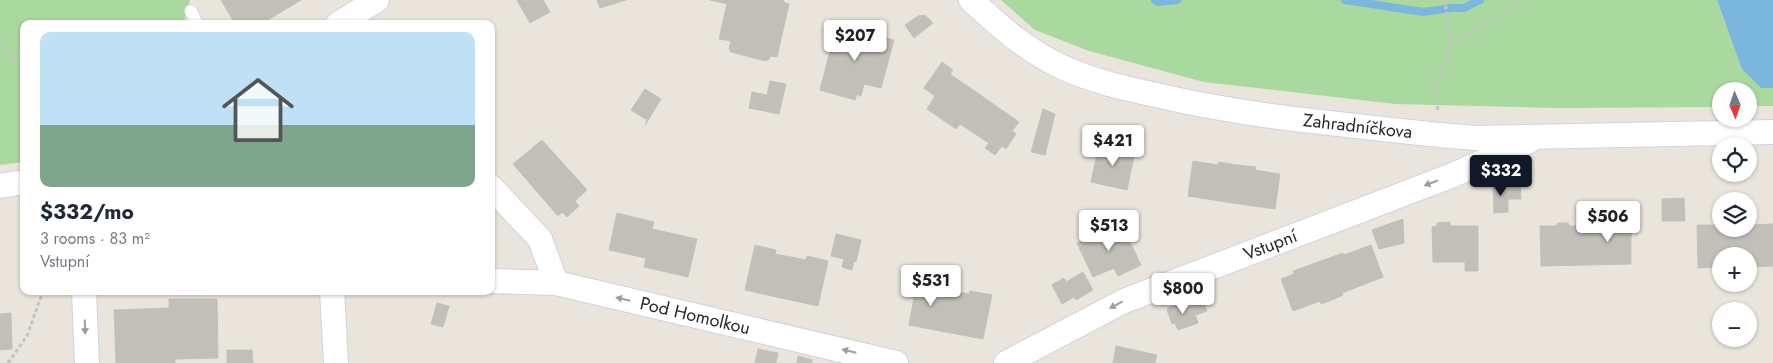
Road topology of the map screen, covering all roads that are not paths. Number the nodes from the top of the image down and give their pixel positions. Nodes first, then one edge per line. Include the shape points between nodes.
1 (377, 0) edge
2 (971, 0) edge
3 (191, 11) dead end
4 (195, 20) edge
5 (345, 20) edge
6 (1773, 132) edge
7 (1540, 136) junction
8 (20, 183) edge
9 (0, 186) edge
10 (495, 191) edge
11 (495, 281) edge
12 (556, 283) junction
13 (84, 295) edge
14 (332, 295) edge
15 (891, 362) edge
16 (87, 363) edge
17 (336, 363) edge
18 (1006, 363) edge

1 - 5 street
2 - 7 street, Zahradníčkova via 1010,36 1036,53 1061,67 1118,87 1262,115 1439,136
3 - 4 lane
6 - 7 street, Zahradníčkova
7 -> 18 street, Vstupní via 1453,175 1124,301
8 - 9 street
10 - 12 street via 540,239
11 - 12 street, Pod Homolkou
15 -> 12 street, Pod Homolkou
13 -> 16 street
14 - 17 street

